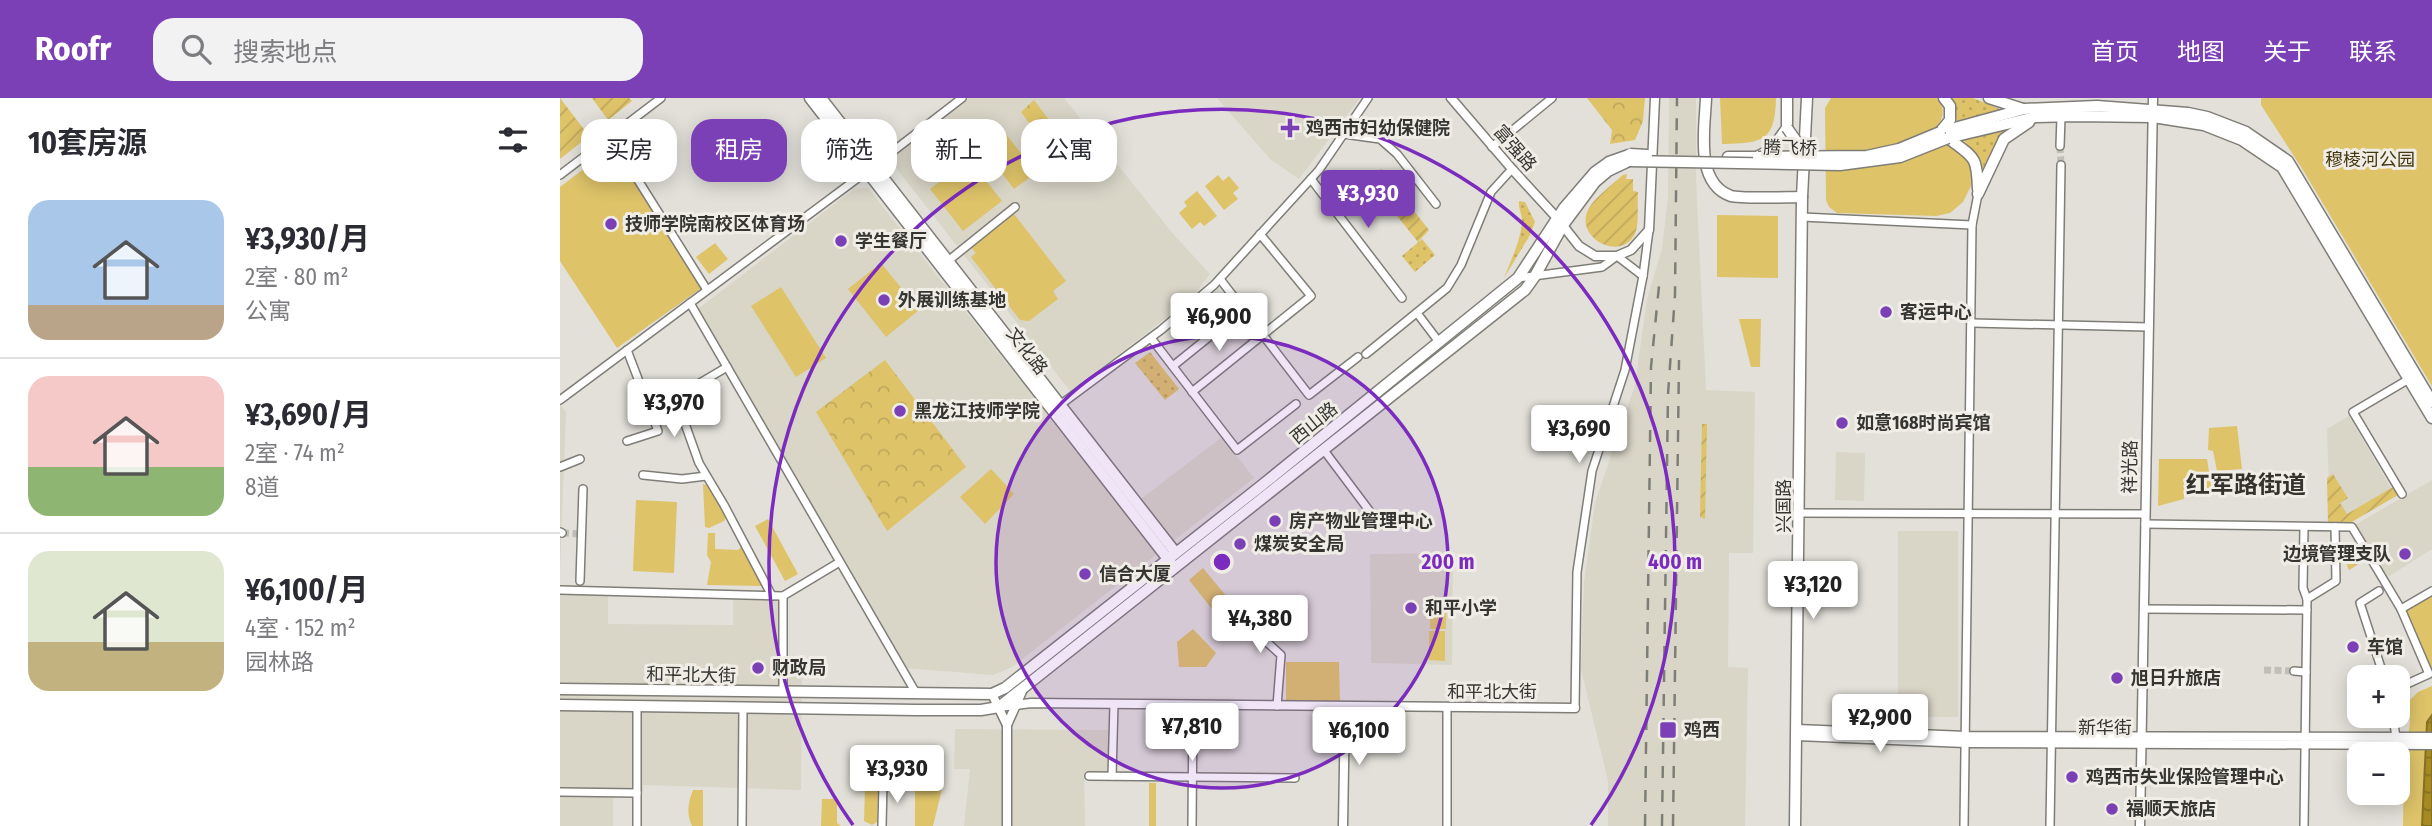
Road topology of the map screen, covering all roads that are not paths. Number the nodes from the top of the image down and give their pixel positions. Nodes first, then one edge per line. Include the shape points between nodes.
1 (661, 98) edge
2 (810, 98) edge
3 (821, 98) edge
4 (1368, 98) edge
5 (1451, 98) edge
6 (1552, 98) edge
7 (1656, 98) edge
8 (1706, 98) edge
9 (1787, 98) edge
10 (1807, 98) edge
11 (1944, 98) edge
12 (1989, 98) edge
13 (2153, 98) edge
14 (959, 99) edge
15 (2024, 109) junction
16 (2153, 113) junction
17 (2036, 117) junction
18 (2061, 117) junction
19 (634, 119) edge
20 (828, 119) edge
21 (836, 119) edge
22 (1787, 128) junction
23 (1344, 134) junction
24 (1944, 135) junction
25 (2060, 146) tunnel mouth
26 (1493, 147) junction
27 (897, 148) edge
28 (1758, 157) junction
29 (1629, 158) junction
30 (581, 160) edge
31 (1811, 161) junction
32 (1745, 163) junction
33 (2061, 165) tunnel mouth
34 (1512, 169) junction
35 (560, 176) edge
36 (1311, 179) junction
37 (640, 182) edge
38 (853, 182) edge
39 (881, 182) edge
40 (882, 182) edge
41 (1978, 194) junction
42 (1802, 197) junction
43 (1436, 204) dead end
44 (1016, 207) dead end
45 (1802, 217) junction
46 (1560, 221) junction
47 (1972, 225) junction
48 (1649, 230) junction
49 (1260, 234) junction
50 (1617, 256) junction
51 (948, 261) junction
52 (1535, 276) junction
53 (1643, 276) junction
54 (1518, 278) junction
55 (1220, 279) junction
56 (708, 290) junction
57 (1402, 298) dead end
58 (690, 303) junction
59 (1417, 313) junction
60 (1230, 320) dead end
61 (1972, 323) junction
62 (2058, 326) junction
63 (2149, 327) junction
64 (1263, 335) junction
65 (1151, 338) junction
66 (1439, 342) junction
67 (627, 350) junction
68 (1173, 366) junction
69 (727, 367) junction
70 (2409, 379) junction
71 (1192, 392) junction
72 (560, 400) edge
73 (1054, 401) junction
74 (2432, 402) edge
75 (1296, 404) dead end
76 (2432, 418) edge
77 (627, 441) dead end
78 (1323, 449) junction
79 (580, 459) dead end
80 (560, 467) edge
81 (643, 475) dead end
82 (706, 476) junction
83 (583, 489) dead end
84 (2402, 494) dead end
85 (1969, 512) junction
86 (1800, 513) junction
87 (2055, 513) junction
88 (2145, 519) junction
89 (1380, 525) dead end
90 (2304, 527) junction
91 (2335, 527) junction
92 (1173, 560) junction
93 (838, 563) junction
94 (580, 581) dead end
95 (560, 590) edge
96 (2379, 591) dead end
97 (2432, 591) edge
98 (772, 596) junction
99 (783, 596) junction
100 (2307, 599) junction
101 (1229, 608) dead end
102 (2144, 609) junction
103 (2401, 609) junction
104 (2307, 610) junction
105 (2380, 665) edge
106 (2294, 671) tunnel mouth
107 (2306, 672) junction
108 (2410, 683) edge
109 (560, 689) edge
110 (783, 692) junction
111 (916, 694) junction
112 (1006, 698) junction
113 (1114, 704) junction
114 (560, 705) edge
115 (1193, 705) junction
116 (637, 706) junction
117 (1278, 706) junction
118 (1345, 707) junction
119 (743, 708) junction
120 (1447, 708) junction
121 (1575, 708) joint
122 (1007, 726) junction
123 (2395, 728) edge
124 (1797, 733) junction
125 (2432, 737) edge
126 (2396, 738) junction
127 (1966, 740) junction
128 (2052, 740) junction
129 (2141, 740) junction
130 (2304, 741) junction
131 (2413, 742) junction
132 (2432, 745) edge
133 (1089, 776) dead end
134 (1112, 776) junction
135 (1192, 777) junction
136 (1295, 778) dead end
137 (883, 783) dead end
138 (560, 792) edge
139 (637, 793) junction
140 (637, 826) edge
141 (742, 826) edge
142 (882, 826) edge
143 (1007, 826) edge
144 (1192, 826) edge
145 (1343, 826) edge
146 (1447, 826) edge
147 (1795, 826) edge
148 (1964, 826) edge
149 (2050, 826) edge
150 (2140, 826) edge
151 (2304, 826) edge

1 - 19 street
2 - 20 main road, 文化路
3 - 21 main road, 文化路
4 - 23 street
5 - 26 street, 富强路
6 - 26 street
7 - 48 street
8 - 42 main road via 1704,166 1714,183 1731,196
9 - 22 main road
10 - 42 main road, 兴国路
11 - 24 main road via 1950,106
12 - 15 main road
13 - 16 street, 祥光路
14 - 27 street
15 - 16 main road via 2097,106
15 - 24 main road
16 - 18 main road
16 - 63 street, 祥光路
16 - 70 main road via 2242,140 2282,167
16 - 74 main road via 2207,117 2246,132 2288,161
17 - 18 main road
17 - 24 main road
17 - 41 main road via 2004,139
18 - 25 street
22 - 28 main road via 1772,149
22 - 31 main road, bridge
23 - 36 street
23 - 43 street via 1380,139
24 - 31 main road, 腾飞桥, bridge via 1900,157 1869,162
24 - 41 main road via 1970,153 1977,166
26 - 34 street, 富强路
28 - 29 main road, 腾飞桥, bridge
28 - 31 main road, 腾飞桥, bridge
28 - 32 main road, bridge
29 - 32 main road, 腾飞桥, bridge
29 - 46 main road, 西山路 via 1609,162 1595,172
30 - 35 street
31 - 32 main road, 腾飞桥, bridge
33 - 62 street
34 - 46 street, 富强路
34 - 59 street via 1491,192 1451,283
36 - 49 street
36 - 57 street
37 - 56 street
38 - 56 street
39 - 73 main road, 文化路
40 - 51 main road, 文化路
41 - 47 street
42 - 45 main road, 兴国路
44 - 51 street
45 - 47 street
45 - 86 main road, 兴国路
46 - 50 street, 富强路 via 1579,246 1595,256
46 - 52 main road, 西山路
46 - 54 main road, 西山路
47 - 61 street
48 - 50 street via 1631,250
48 - 53 street
49 - 55 street
49 - 64 street via 1311,296
50 - 52 street via 1602,267
50 - 53 street
51 - 73 main road, 文化路
52 - 54 street
52 - 78 main road, 西山路 via 1525,290
53 - 121 street via 1625,370 1592,471 1577,572
54 - 66 main road, 西山路
55 - 64 street
55 - 65 street
56 - 58 street
58 - 67 street
58 - 69 street
59 - 64 street via 1309,395
59 - 66 street
60 - 68 street
61 - 62 street
61 - 85 street
62 - 63 street
62 - 87 street
63 - 88 street, 祥光路
64 - 71 street
65 - 68 street
65 - 73 street
66 - 92 main road, 西山路
67 - 72 street
67 - 77 street via 658,431
68 - 71 street
69 - 82 street via 688,390 679,407
69 - 93 street
70 - 76 main road
70 - 84 street via 2353,412
71 - 75 street via 1237,450
73 - 92 main road, 文化路
78 - 89 street
78 - 92 main road, 西山路
79 - 80 street
81 - 82 street
82 - 98 street
83 - 94 street
85 - 86 street
85 - 87 street
85 - 127 street
86 - 124 main road, 兴国路
87 - 88 street
87 - 128 street
88 - 90 street
88 - 102 street, 祥光路
90 - 91 street
90 - 100 street via 2303,588
91 - 100 street via 2336,581
91 - 103 street via 2353,527
92 - 112 main road, 西山路
92 - 112 main road, 西山路
93 - 99 street
93 - 111 street
95 - 98 street
96 - 105 street via 2360,603
97 - 103 street
98 - 99 street
99 - 110 street
100 - 104 street
101 - 117 street via 1281,655
102 - 104 street
102 - 129 street, 祥光路
103 - 108 street via 2429,674
104 - 107 street
106 - 107 street
107 - 130 street
109 - 110 main road, 和平北大街
110 - 111 main road, 和平北大街
111 - 112 main road, 和平北大街
112 - 113 street, 和平北大街 via 1031,703
112 - 119 main road, 和平北大街 via 981,710
112 - 122 street
112 - 122 street
113 - 115 street, 和平北大街
113 - 134 street
114 - 116 main road, 和平北大街
115 - 117 street, 和平北大街
115 - 135 street
116 - 119 main road, 和平北大街
116 - 139 street
117 - 118 street, 和平北大街
118 - 120 street, 和平北大街
118 - 145 street
119 - 141 street
120 - 121 street, 和平北大街
120 - 146 street
122 - 143 street
123 - 126 street
124 - 127 street, 新华街
124 - 147 main road, 兴国路
125 - 131 street
126 - 130 street, 新华街
126 - 131 street, 新华街
127 - 128 street, 新华街
127 - 148 street
128 - 129 street, 新华街
128 - 149 street
129 - 130 street, 新华街
129 - 150 street, 祥光路
130 - 131 street, 新华街
130 - 151 street
131 - 132 street
133 - 134 street
134 - 135 street
135 - 136 street
135 - 144 street
137 - 142 street
138 - 139 street
139 - 140 street

